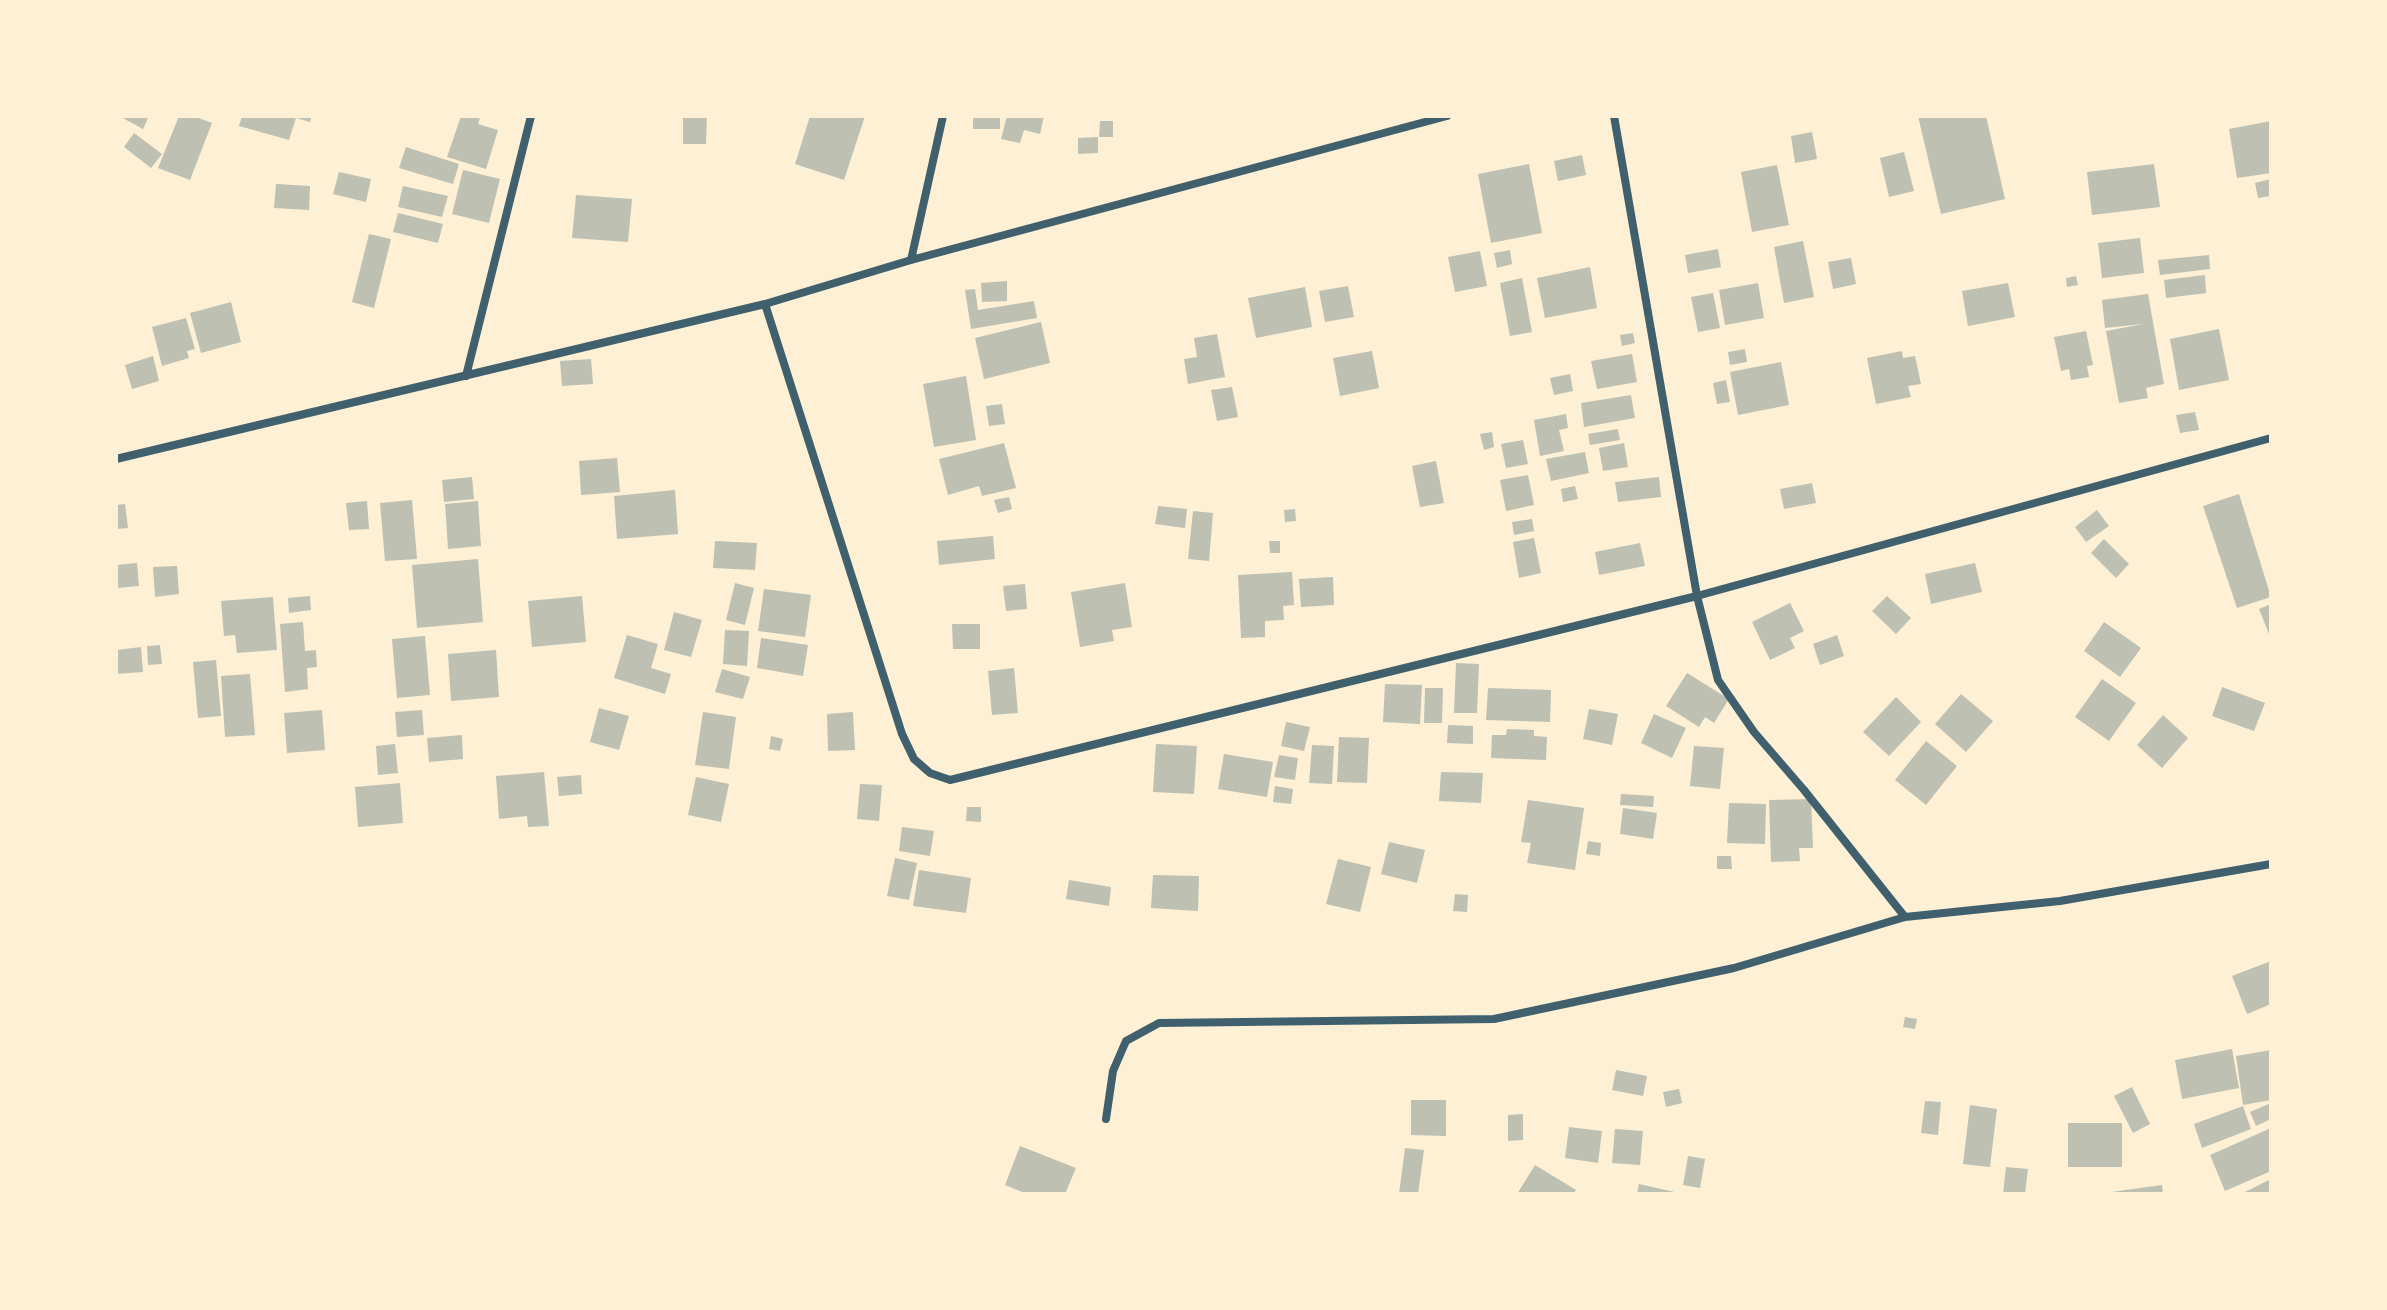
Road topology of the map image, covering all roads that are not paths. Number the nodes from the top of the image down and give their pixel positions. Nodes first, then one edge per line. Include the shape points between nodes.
1 (531, 116) edge
2 (943, 116) edge
3 (1447, 116) edge
4 (1614, 116) edge
5 (911, 260) junction
6 (765, 304) junction
7 (466, 376) junction
8 (2271, 438) edge
9 (116, 459) edge
10 (1697, 596) junction
11 (2271, 864) edge
12 (1905, 917) junction
13 (1106, 1119) dead end

1 - 7 street
2 - 5 street
3 - 5 street
4 - 10 street
5 - 6 street
6 - 7 street
6 - 10 street via 902,734 914,759 930,773 950,780
7 - 9 street
8 - 10 street
10 - 12 street via 1718,680
11 - 12 street via 2060,901
12 - 13 street via 1734,968 1494,1019 1159,1023 1126,1041 1113,1071

